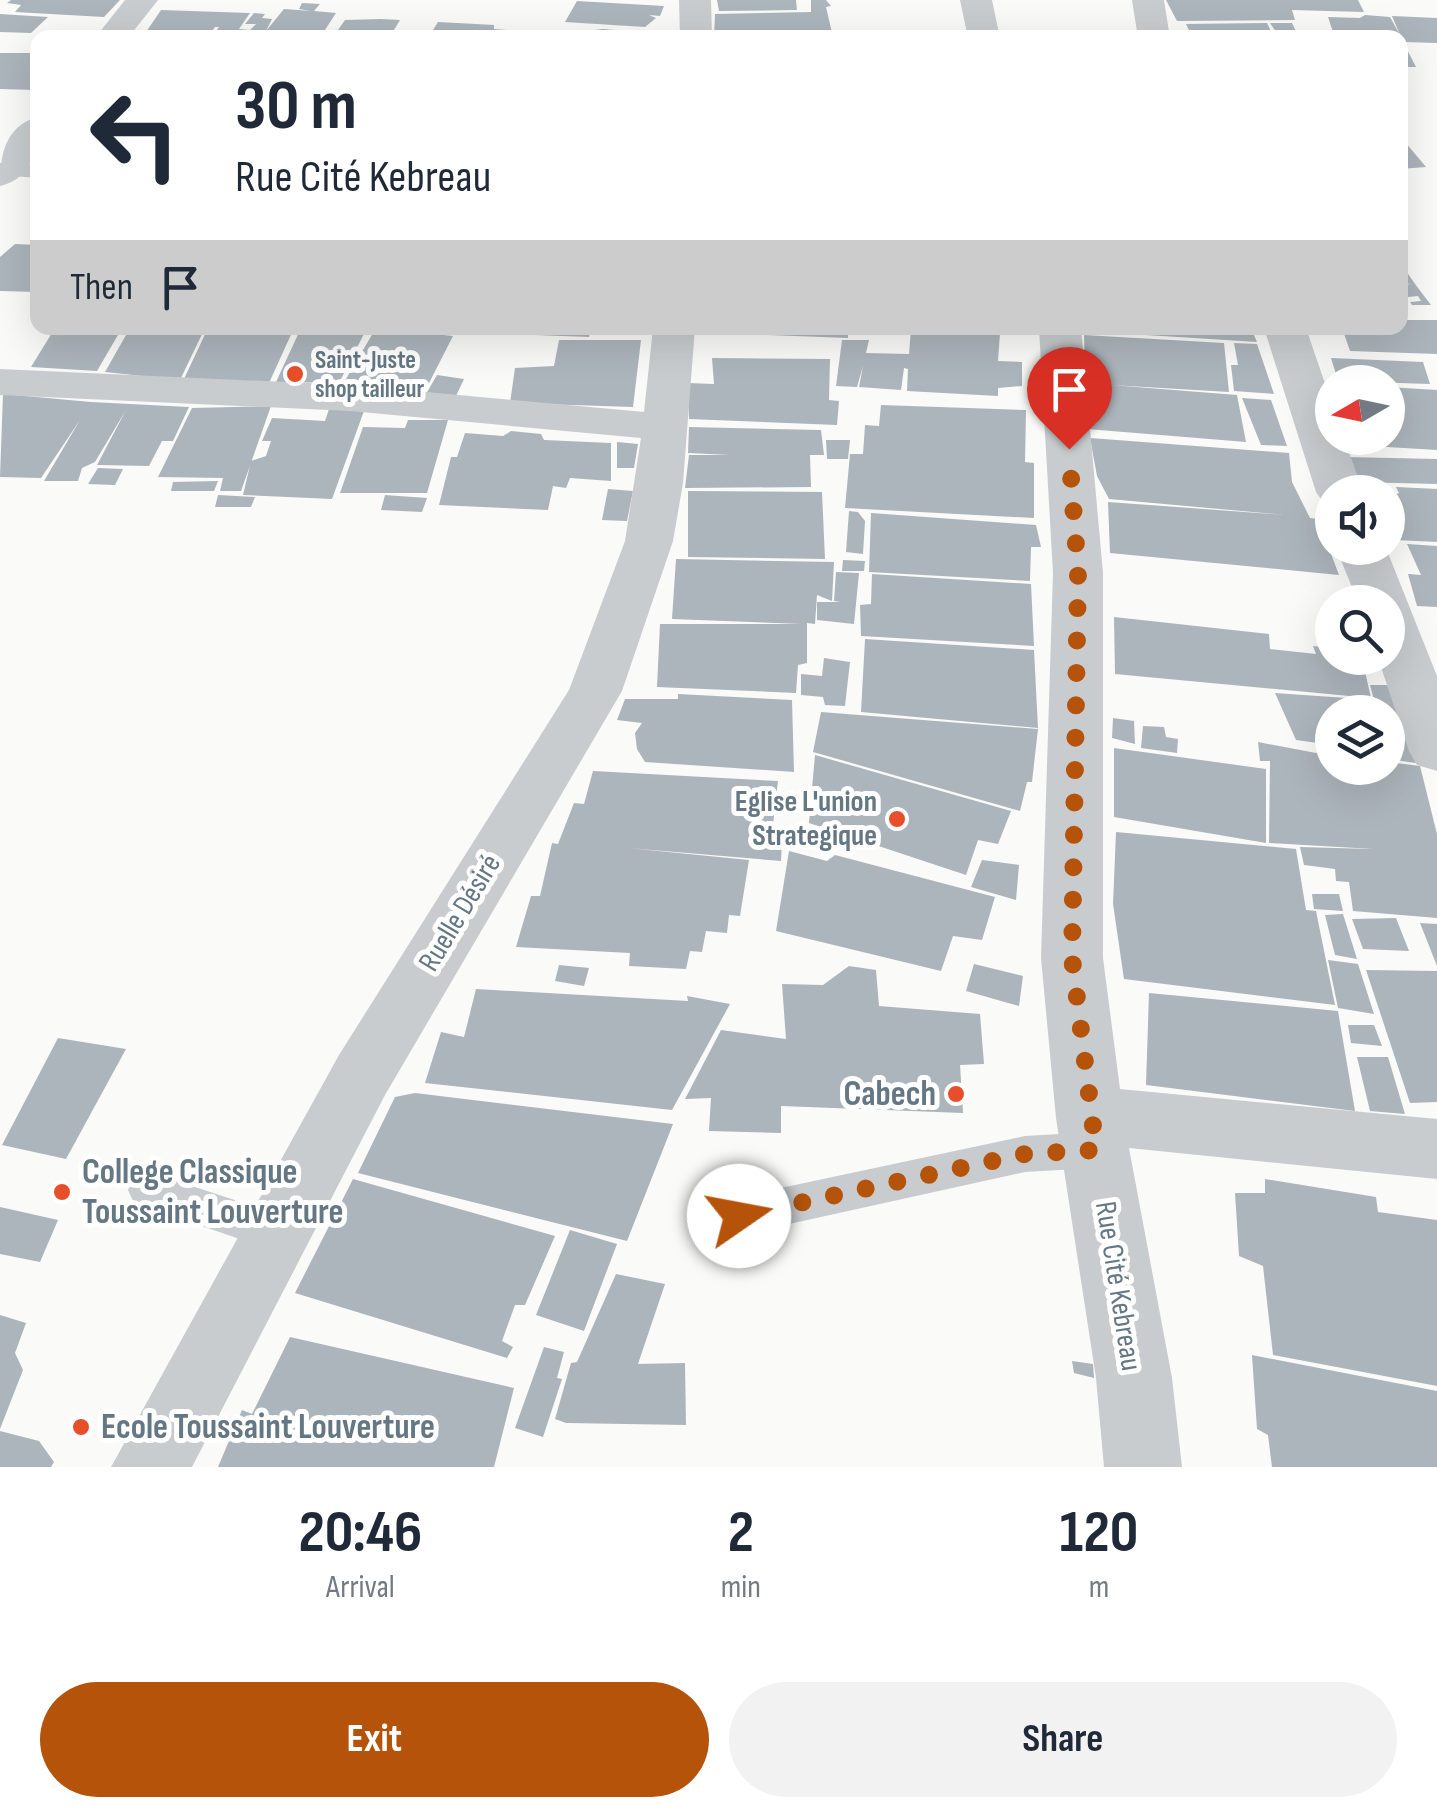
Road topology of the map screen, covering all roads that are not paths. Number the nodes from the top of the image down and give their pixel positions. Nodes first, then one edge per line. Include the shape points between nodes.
1 (142, 0) edge
2 (695, 0) edge
3 (976, 0) edge
4 (1148, 0) edge
5 (118, 30) edge
6 (696, 30) edge
7 (982, 30) edge
8 (1153, 30) edge
9 (30, 143) edge
10 (14, 172) edge
11 (673, 335) edge
12 (1061, 335) edge
13 (1288, 335) edge
14 (0, 382) edge
15 (662, 428) junction
16 (1334, 475) edge
17 (1405, 660) edge
18 (1437, 750) edge
19 (1093, 1134) junction
20 (1437, 1149) edge
21 (149, 1190) dead end
22 (739, 1216) dead end
23 (275, 1232) junction
24 (150, 1467) edge
25 (1144, 1467) edge

1 - 5 street
2 - 6 street
3 - 7 street
4 - 8 street
9 - 10 street
11 - 15 street, Ruelle Désiré
12 - 19 street, Rue Cité Kebreau via 1078,573 1072,958
13 - 16 street
14 - 15 street via 350,398
15 - 23 street, Ruelle Désiré via 649,542 595,691 362,1075
17 - 18 street
19 - 20 street via 1146,1120
19 - 22 lane
19 - 25 street, Rue Cité Kebreau
21 - 23 lane
23 - 24 street, Ruelle Désiré

